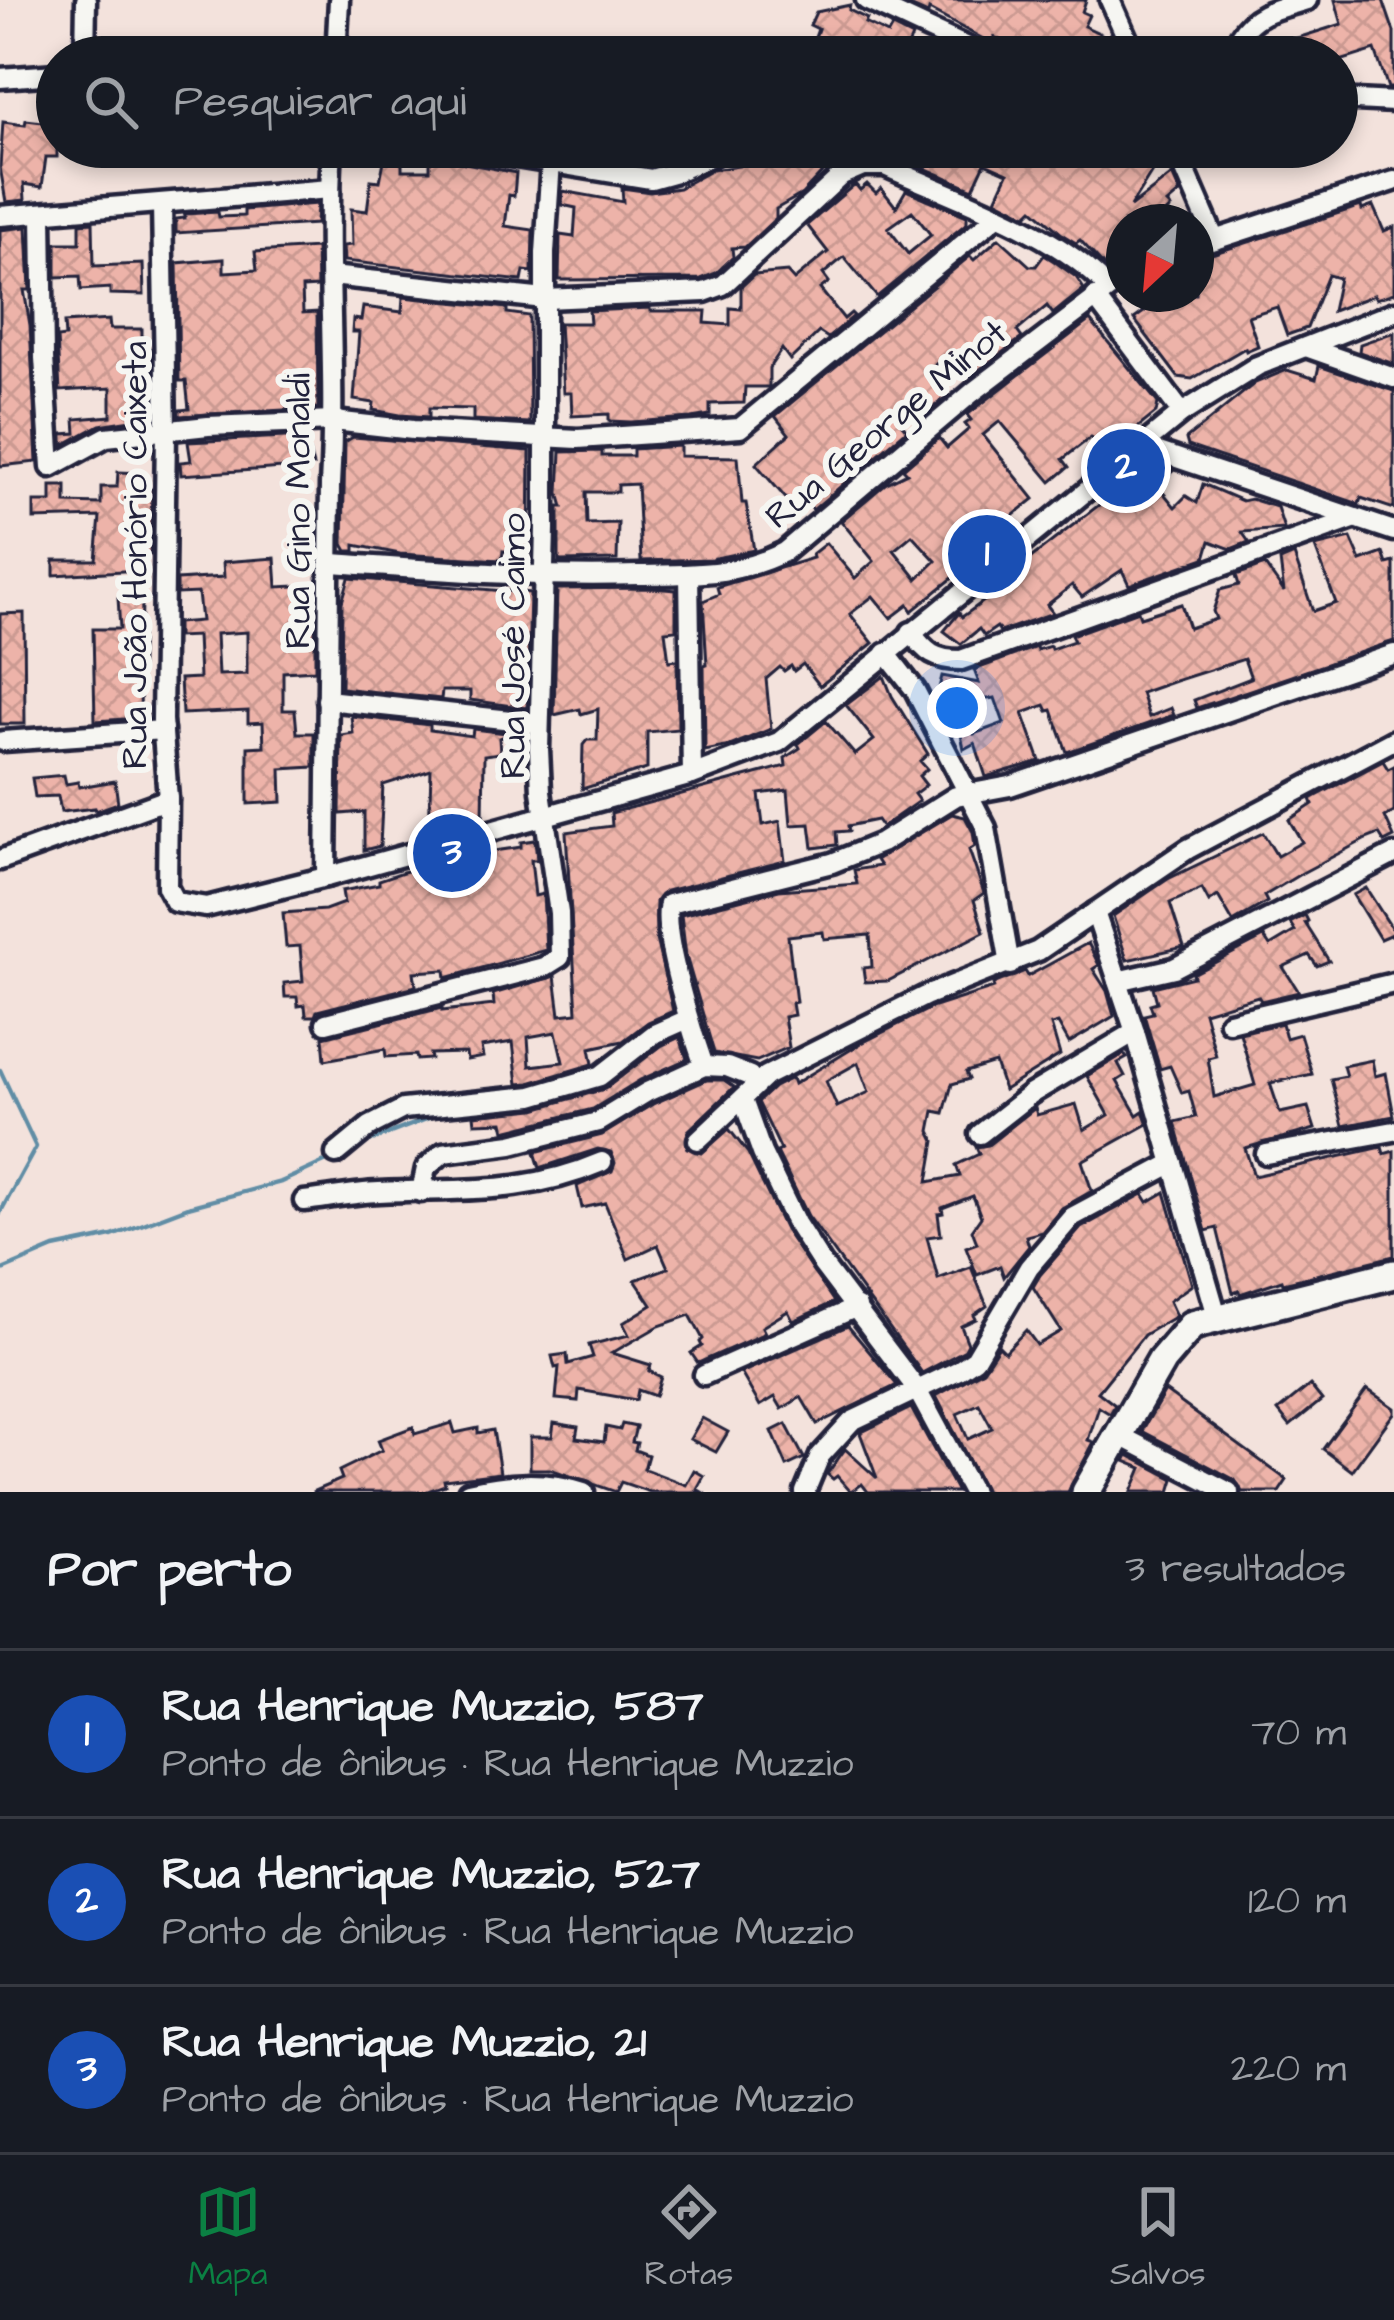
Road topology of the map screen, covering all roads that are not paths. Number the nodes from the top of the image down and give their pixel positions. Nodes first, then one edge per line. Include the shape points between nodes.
1 (86, 0) edge
2 (339, 0) edge
3 (866, 0) edge
4 (1110, 0) edge
5 (1307, 0) edge
6 (86, 36) edge
7 (337, 36) edge
8 (943, 36) edge
9 (1126, 36) edge
10 (1240, 36) edge
11 (36, 75) edge
12 (0, 78) edge
13 (1358, 100) edge
14 (1394, 102) edge
15 (331, 168) edge
16 (551, 168) edge
17 (590, 168) edge
18 (685, 168) edge
19 (858, 168) edge
20 (889, 168) edge
21 (1182, 168) edge
22 (1394, 181) edge
23 (330, 188) junction
24 (1193, 204) edge
25 (162, 205) junction
26 (42, 213) junction
27 (0, 216) edge
28 (996, 217) junction
29 (1214, 240) edge
30 (331, 276) junction
31 (1106, 284) edge
32 (1106, 289) edge
33 (545, 298) junction
34 (1124, 312) edge
35 (1394, 313) edge
36 (1306, 347) junction
37 (1394, 378) edge
38 (1182, 412) junction
39 (334, 421) junction
40 (166, 430) junction
41 (545, 438) junction
42 (1141, 446) junction
43 (1356, 518) junction
44 (1394, 530) edge
45 (331, 563) junction
46 (689, 574) junction
47 (544, 578) junction
48 (911, 632) junction
49 (886, 653) junction
50 (1394, 653) edge
51 (327, 700) junction
52 (539, 723) junction
53 (163, 730) junction
54 (1394, 740) edge
55 (3, 741) edge
56 (692, 775) junction
57 (969, 795) junction
58 (168, 799) junction
59 (547, 813) junction
60 (1394, 854) edge
61 (0, 860) edge
62 (326, 877) junction
63 (1095, 912) junction
64 (1010, 965) junction
65 (1118, 982) junction
66 (1394, 983) edge
67 (688, 1018) junction
68 (1229, 1022) dead end
69 (326, 1024) dead end
70 (1135, 1032) junction
71 (704, 1066) junction
72 (755, 1083) junction
73 (743, 1100) junction
74 (1394, 1131) edge
75 (980, 1134) dead end
76 (698, 1140) dead end
77 (335, 1154) dead end
78 (1266, 1154) dead end
79 (602, 1162) dead end
80 (1173, 1163) junction
81 (421, 1192) junction
82 (304, 1201) dead end
83 (1394, 1274) edge
84 (857, 1307) junction
85 (1217, 1316) junction
86 (704, 1375) dead end
87 (916, 1388) junction
88 (1117, 1434) junction
89 (809, 1489) edge
90 (468, 1492) edge
91 (584, 1492) edge
92 (972, 1492) edge
93 (1086, 1492) edge
94 (1229, 1492) edge

1 - 6 street
2 - 7 street
3 - 8 street
4 - 9 street
5 - 10 street via 1262,13
11 - 12 street
13 - 14 street
15 - 23 street, Rua Gino Monaldi
16 - 33 street, Rua José Caimo
17 - 18 street via 651,179
19 - 33 street via 723,285
20 - 28 street
21 - 24 street
22 - 29 street
23 - 25 street
23 - 30 street, Rua Gino Monaldi
25 - 26 street
25 - 40 street, Rua João Honório Caixeta
26 - 27 street
26 - 40 street via 51,467 106,436
28 - 31 street via 1042,238
28 - 41 street via 740,428
30 - 33 street
30 - 39 street, Rua Gino Monaldi
32 - 46 street, Rua George Minot via 784,552 732,571
33 - 41 street, Rua José Caimo
34 - 38 street
35 - 36 street
36 - 37 street
36 - 38 street
38 - 42 street
39 - 40 street
39 - 41 street
39 - 45 street, Rua Gino Monaldi
40 - 53 street, Rua João Honório Caixeta
41 - 47 street, Rua José Caimo
42 - 43 street
42 - 48 street
43 - 44 street
43 - 48 street via 961,660 926,652
45 - 47 street, Rua George Minot
45 - 51 street, Rua Gino Monaldi
46 - 47 street, Rua George Minot
46 - 56 street
47 - 52 street, Rua José Caimo
48 - 49 street
49 - 56 street via 779,742
49 - 57 street
50 - 57 street
51 - 52 street
51 - 62 street, Rua Gino Monaldi
52 - 59 street, Rua José Caimo
53 - 55 street
53 - 58 street, Rua João Honório Caixeta
54 - 63 street via 1188,849
56 - 59 street
57 - 64 street via 986,828
57 - 67 street via 832,863 667,908
58 - 61 street
58 - 62 street, Rua João Honório Caixeta via 167,887 175,902 206,907
59 - 62 street
59 - 69 street, Rua José Caimo via 558,961
60 - 65 street via 1174,968
63 - 64 street
63 - 65 street
64 - 72 street via 925,996
65 - 70 street
66 - 68 street
67 - 71 street
67 - 77 street via 600,1076 532,1096 404,1109
70 - 75 street
70 - 80 street
71 - 72 street via 727,1067
71 - 81 street via 598,1122 443,1154 426,1168
72 - 73 street
73 - 76 street
73 - 84 street via 796,1223
74 - 78 street
79 - 81 street via 542,1184
80 - 85 street
80 - 87 street via 1072,1217 1029,1267 975,1359
81 - 82 street
83 - 85 main road
84 - 86 street
84 - 87 street
85 - 88 main road via 1178,1338
87 - 89 street via 852,1420 820,1456
87 - 92 street
88 - 93 main road
88 - 94 street
90 - 91 street via 559,1484

